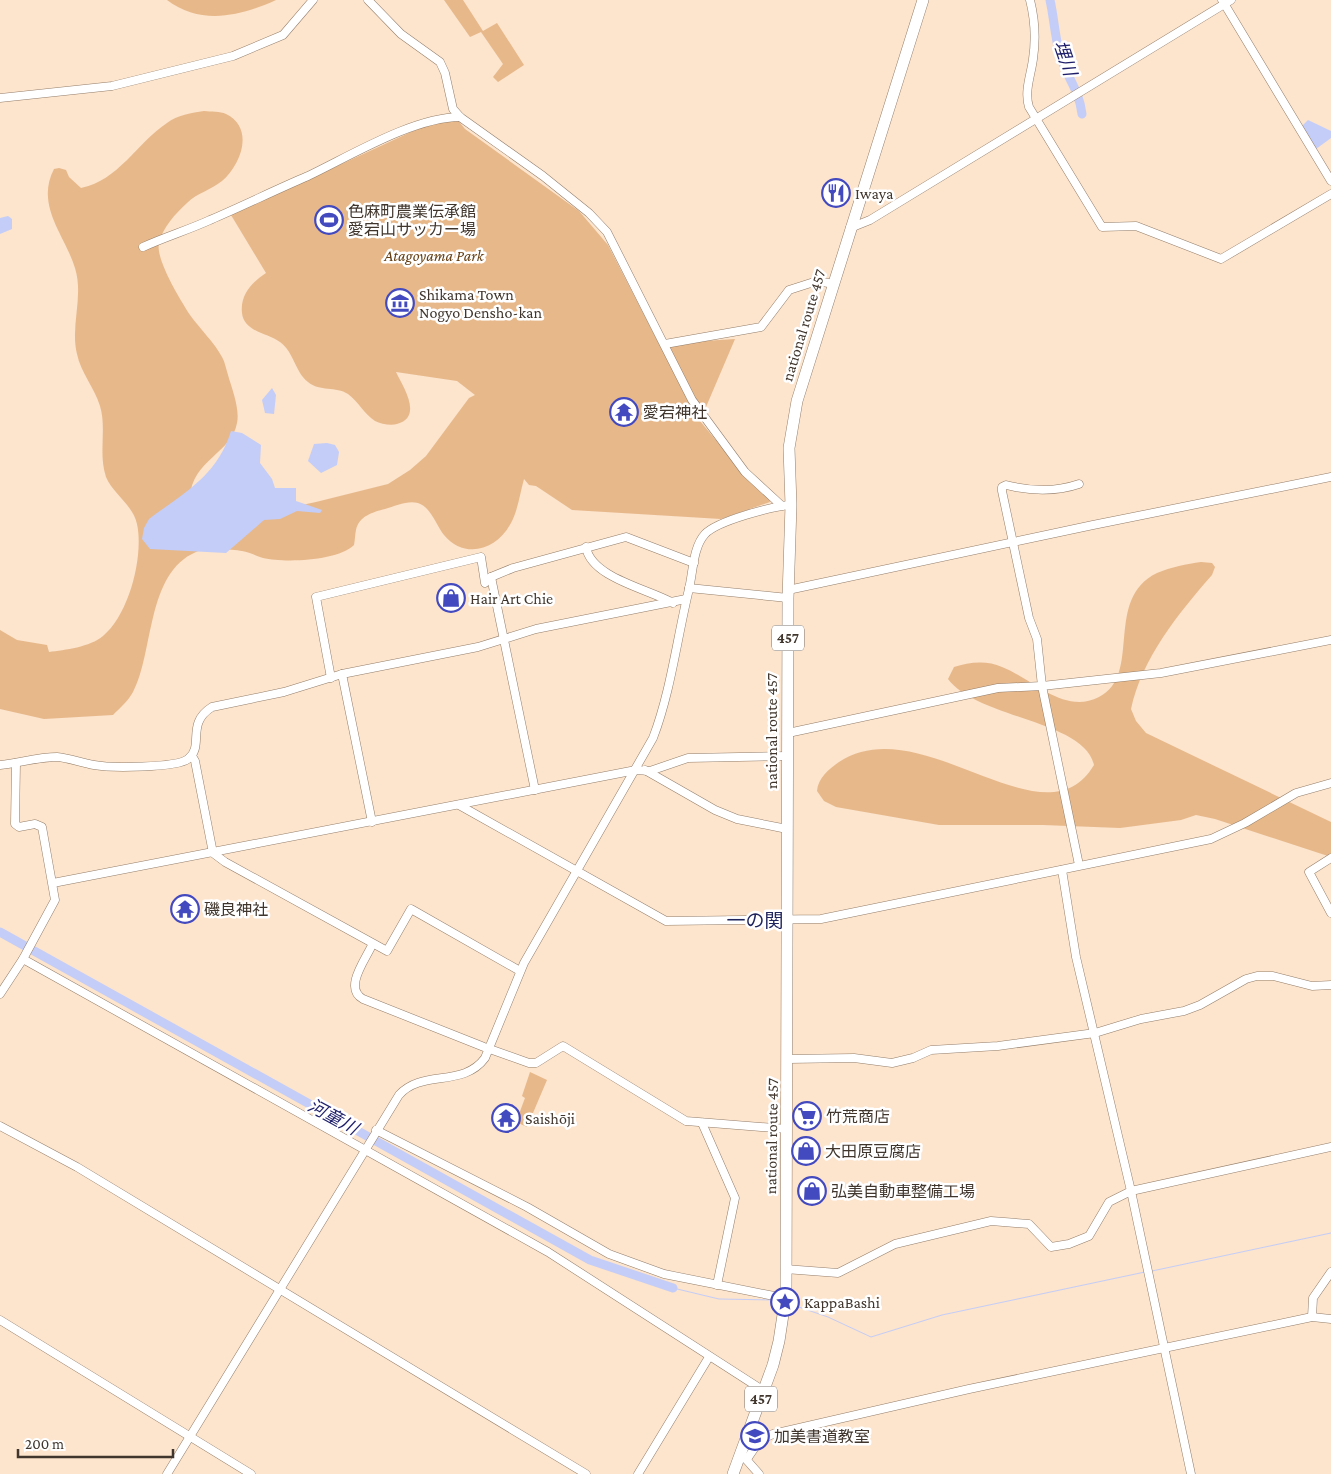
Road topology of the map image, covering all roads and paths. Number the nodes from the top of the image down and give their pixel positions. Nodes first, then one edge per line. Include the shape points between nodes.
1 (312, 0) edge
2 (368, 0) edge
3 (923, 0) edge
4 (1030, 0) edge
5 (1226, 1) edge
6 (0, 98) edge
7 (460, 117) junction
8 (1035, 118) junction
9 (1331, 181) edge
10 (1331, 194) edge
11 (850, 228) junction
12 (143, 247) dead end
13 (834, 284) junction
14 (665, 344) junction
15 (1331, 477) edge
16 (1078, 484) dead end
17 (786, 505) junction
18 (1013, 543) junction
19 (586, 547) junction
20 (694, 563) junction
21 (491, 577) junction
22 (689, 588) junction
23 (788, 594) junction
24 (686, 599) junction
25 (673, 603) junction
26 (504, 638) junction
27 (1331, 640) edge
28 (342, 674) junction
29 (331, 678) junction
30 (1042, 686) junction
31 (788, 733) junction
32 (192, 756) junction
33 (787, 756) junction
34 (16, 763) junction
35 (0, 764) edge
36 (636, 770) junction
37 (645, 770) junction
38 (1331, 783) edge
39 (535, 790) junction
40 (459, 805) junction
41 (372, 822) junction
42 (787, 829) junction
43 (213, 854) junction
44 (1331, 858) edge
45 (1079, 865) junction
46 (577, 870) junction
47 (1062, 870) junction
48 (53, 883) junction
49 (1331, 913) edge
50 (786, 919) junction
51 (372, 945) junction
52 (23, 958) junction
53 (520, 971) junction
54 (1331, 985) edge
55 (0, 994) edge
56 (1095, 1033) junction
57 (490, 1048) junction
58 (788, 1059) junction
59 (702, 1123) junction
60 (0, 1126) edge
61 (787, 1129) junction
62 (375, 1132) junction
63 (1331, 1148) edge
64 (365, 1150) junction
65 (1132, 1191) junction
66 (785, 1269) junction
67 (1331, 1272) edge
68 (717, 1285) junction
69 (279, 1289) junction
70 (786, 1296) junction
71 (1312, 1317) junction
72 (1331, 1318) edge
73 (0, 1320) edge
74 (1164, 1348) junction
75 (709, 1357) junction
76 (764, 1391) junction
77 (189, 1437) junction
78 (744, 1456) junction
79 (167, 1474) edge
80 (252, 1474) edge
81 (586, 1474) edge
82 (638, 1474) edge
83 (733, 1474) edge
84 (759, 1474) edge
85 (1191, 1474) edge

1 - 6 street via 283,35 233,56 112,86
2 - 7 street via 401,34 440,62 453,109
3 - 11 highway, national route 457 / 457
4 - 8 street via 1035,41 1027,101
5 - 8 street
5 - 9 street
7 - 12 street via 412,128 378,141 350,157 217,217
7 - 14 street via 543,176 598,222 607,232
8 - 10 street via 1102,226 1136,226 1221,259
8 - 11 street via 870,220
11 - 13 highway, national route 457 / 457
13 - 14 street via 817,281 789,290 761,327
13 - 17 highway, national route 457 / 457 via 797,400 789,448
14 - 17 street via 692,400 723,445 745,472
15 - 18 street
16 - 18 street via 1061,490 1002,487
17 - 20 street via 711,528 704,535
17 - 23 highway, national route 457 / 457
18 - 23 street
18 - 30 street via 1029,618 1037,639
19 - 20 street via 626,537
19 - 21 street
19 - 25 street via 596,565 617,580
20 - 22 street
21 - 26 street
21 - 29 street via 485,583 481,557 316,597
22 - 23 street
22 - 24 street
23 - 31 highway, national route 457 / 457
24 - 25 street
24 - 36 street via 658,725
25 - 26 street
26 - 28 street via 478,647
26 - 39 street
27 - 30 street via 1160,673
28 - 29 street
28 - 41 street
29 - 32 street via 212,707 198,721 196,748
30 - 31 street via 998,688
30 - 45 street
31 - 33 highway, national route 457 / 457
32 - 34 street via 178,764 135,766 96,766 55,757
32 - 43 street
33 - 37 street via 688,758
33 - 42 highway, national route 457 / 457
34 - 35 street
34 - 48 street via 14,822 19,827 36,824 42,827
36 - 37 street
36 - 39 street
36 - 46 street
37 - 42 street via 714,810 737,819
38 - 45 street via 1296,793 1211,839
39 - 40 street
40 - 41 street
40 - 46 street
41 - 43 street
42 - 50 highway, national route 457 / 457
43 - 48 street
43 - 51 street
44 - 49 street via 1309,872
45 - 47 street
46 - 50 street via 666,921
46 - 53 street
47 - 50 street via 821,919
47 - 56 street via 1076,957
48 - 52 street via 55,900
50 - 58 highway, national route 457 / 457
51 - 53 street via 387,951 411,909
51 - 57 street via 354,984 359,997
52 - 55 street
52 - 64 street
53 - 57 street
54 - 56 street via 1312,986 1273,976 1258,976 1184,1011 1141,1018
56 - 58 street via 998,1046 931,1050 892,1063 854,1058
56 - 65 street
57 - 59 street via 533,1064 563,1046 686,1121
57 - 62 street via 480,1064 463,1075 410,1085 399,1095
58 - 61 highway, national route 457 / 457
59 - 61 street
59 - 68 street via 735,1198
60 - 69 street via 77,1167
61 - 66 highway, national route 457 / 457
62 - 64 street
62 - 68 street via 527,1207 609,1254 664,1274
63 - 65 street
64 - 69 street
64 - 75 street via 548,1252
65 - 66 street via 1109,1202 1088,1236 1069,1244 1051,1247 1028,1224 991,1221 895,1244 838,1273
65 - 74 street
66 - 70 highway, national route 457 / 457
67 - 71 street via 1312,1298
68 - 70 street
69 - 77 street
69 - 81 street
70 - 76 highway, national route 457 / 457
71 - 72 street
71 - 74 street
73 - 77 street
74 - 78 street via 773,1434 760,1440
74 - 85 street
75 - 76 street
75 - 82 street
76 - 78 highway, national route 457 / 457
77 - 79 street
77 - 80 street
78 - 83 highway, national route 457 / 457
78 - 84 street

